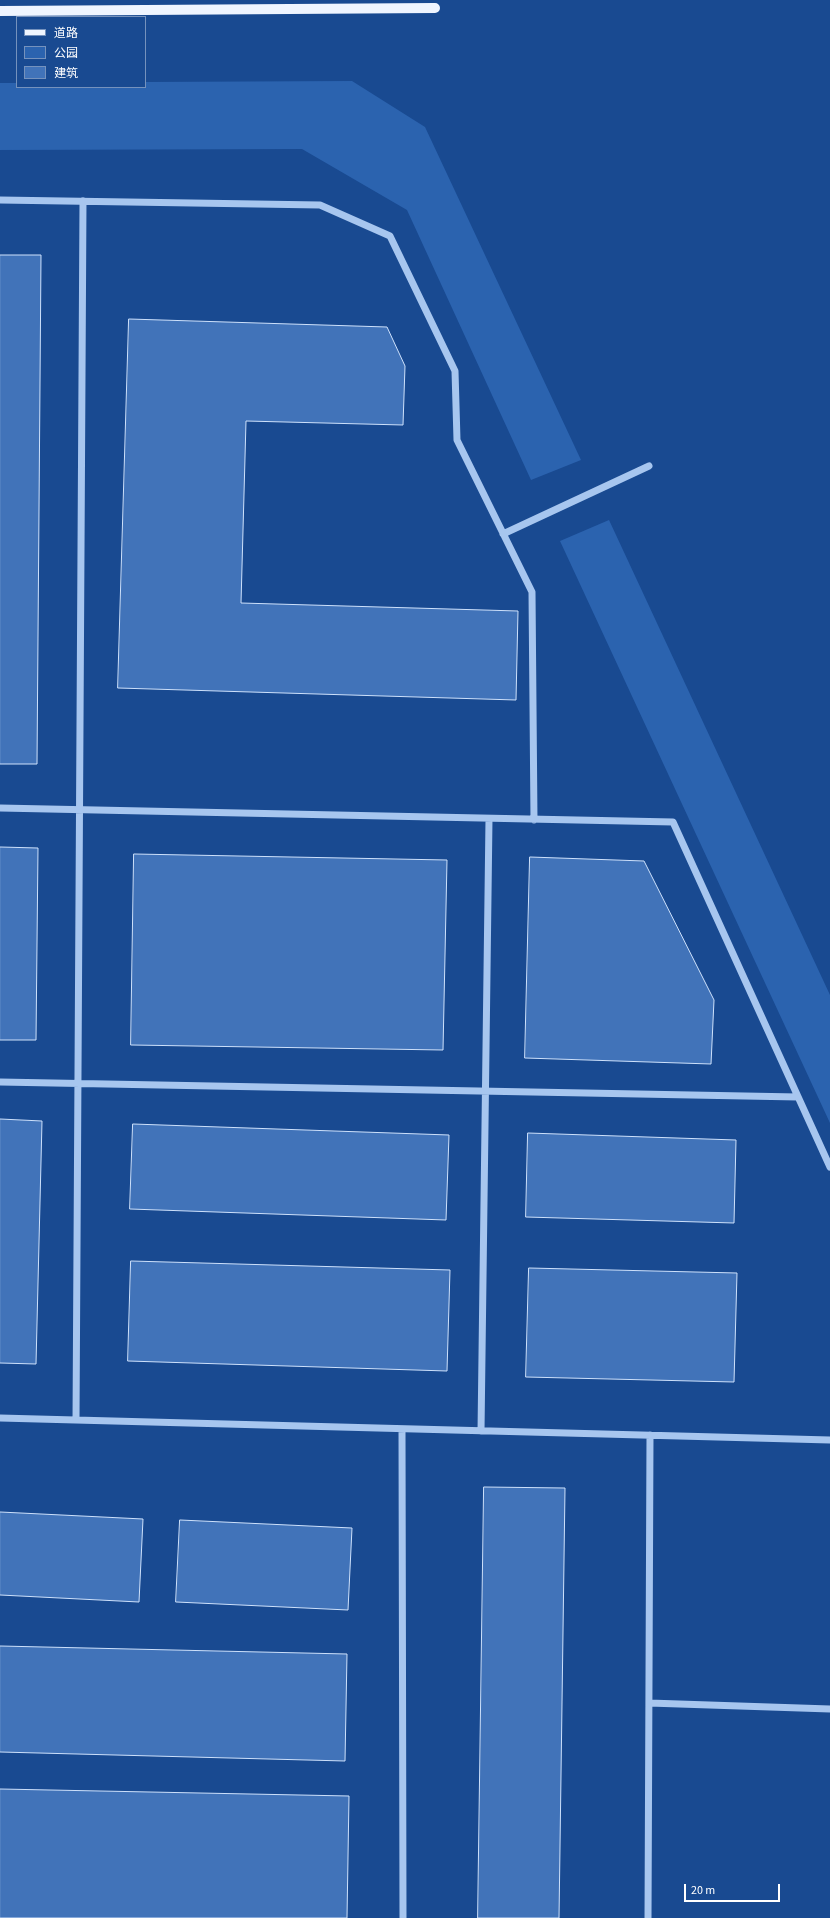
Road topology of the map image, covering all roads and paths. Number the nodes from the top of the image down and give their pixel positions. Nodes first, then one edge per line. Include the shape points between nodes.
1 (435, 8) dead end
2 (0, 10) edge
3 (0, 200) edge
4 (83, 201) junction
5 (649, 466) dead end
6 (503, 534) junction
7 (0, 808) edge
8 (79, 810) junction
9 (489, 819) junction
10 (534, 820) junction
11 (0, 1082) edge
12 (78, 1083) junction
13 (486, 1091) junction
14 (798, 1097) junction
15 (830, 1167) edge
16 (0, 1418) edge
17 (76, 1420) junction
18 (402, 1429) junction
19 (481, 1431) junction
20 (650, 1435) junction
21 (830, 1440) edge
22 (649, 1703) junction
23 (830, 1709) edge
24 (402, 1918) edge
25 (648, 1918) edge

1 - 2 main road
3 - 4 lane
4 - 6 lane via 320,205 390,236 455,371 457,440
4 - 8 lane
5 - 6 lane
6 - 10 lane via 532,592
7 - 8 lane
8 - 9 lane
8 - 12 lane
9 - 10 lane
9 - 13 lane
10 - 14 lane via 673,822
11 - 12 lane
12 - 13 lane
12 - 17 lane
13 - 14 lane
13 - 19 lane
14 - 15 lane
16 - 17 lane
17 - 18 lane
18 - 19 lane
18 - 24 lane
19 - 20 lane
20 - 21 lane
20 - 22 lane
22 - 23 lane
22 - 25 lane

